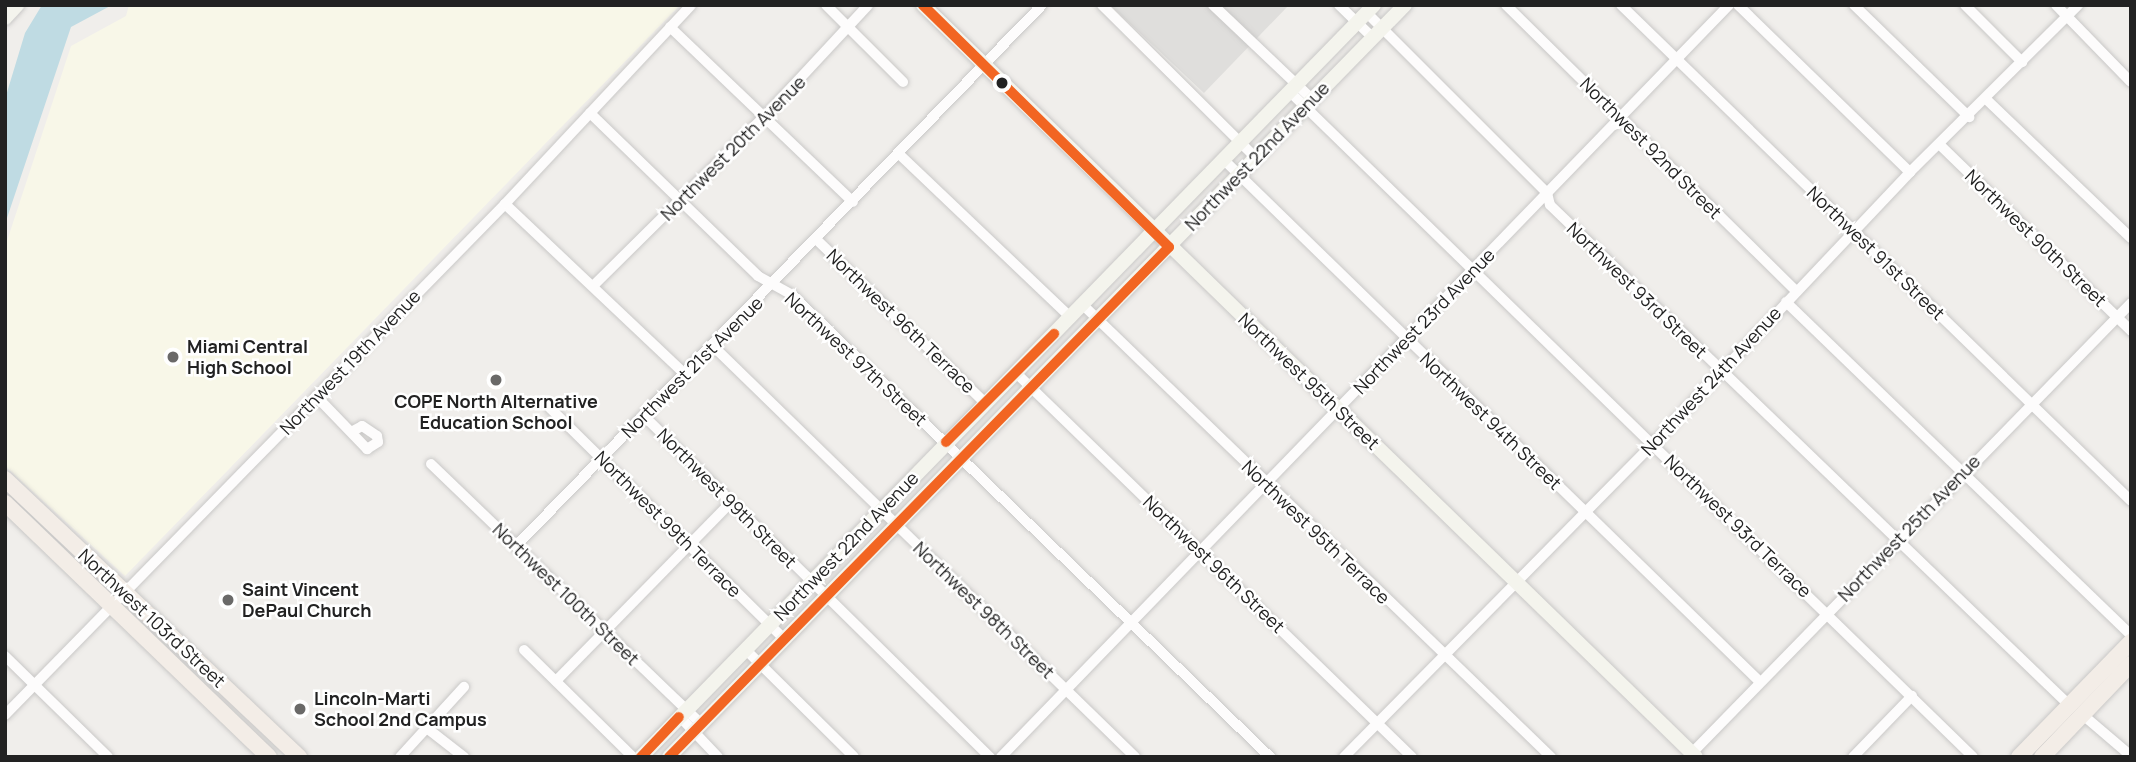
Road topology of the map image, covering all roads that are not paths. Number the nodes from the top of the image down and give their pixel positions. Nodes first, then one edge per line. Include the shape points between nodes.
1 (18, 5) edge
2 (691, 5) edge
3 (827, 5) edge
4 (868, 5) edge
5 (923, 5) edge
6 (1042, 5) edge
7 (1102, 5) edge
8 (1213, 5) edge
9 (1339, 5) edge
10 (1405, 5) edge
11 (1506, 5) edge
12 (1621, 5) edge
13 (1729, 5) edge
14 (1738, 5) edge
15 (1854, 5) edge
16 (1965, 5) edge
17 (2056, 5) edge
18 (2078, 5) edge
19 (1366, 14) edge
20 (5, 18) edge
21 (2065, 19) junction
22 (670, 27) junction
23 (848, 27) junction
24 (1378, 34) junction
25 (1676, 58) junction
26 (2022, 62) junction
27 (984, 64) junction
28 (903, 82) dead end
29 (2131, 82) edge
30 (1294, 88) junction
31 (1986, 99) junction
32 (1308, 103) junction
33 (590, 113) junction
34 (765, 116) junction
35 (1969, 117) junction
36 (1621, 118) junction
37 (1241, 142) junction
38 (1940, 145) junction
39 (900, 154) junction
40 (1255, 157) junction
41 (1224, 160) junction
42 (1910, 172) junction
43 (1238, 174) junction
44 (1547, 193) junction
45 (682, 200) junction
46 (853, 202) junction
47 (505, 204) junction
48 (1154, 232) junction
49 (1853, 232) junction
50 (2131, 238) edge
51 (817, 240) junction
52 (1169, 247) junction
53 (1473, 271) junction
54 (774, 285) junction
55 (593, 286) junction
56 (1796, 291) junction
57 (1786, 302) junction
58 (2131, 303) edge
59 (1083, 305) junction
60 (1070, 317) junction
61 (2117, 317) junction
62 (1099, 320) junction
63 (2131, 331) edge
64 (1406, 339) junction
65 (713, 346) junction
66 (1721, 371) junction
67 (1015, 372) junction
68 (685, 374) junction
69 (1033, 389) junction
70 (316, 396) junction
71 (984, 402) junction
72 (2031, 404) junction
73 (550, 408) dead end
74 (1338, 409) junction
75 (644, 416) junction
76 (353, 431) dead end
77 (946, 443) junction
78 (1653, 444) junction
79 (962, 458) junction
80 (602, 459) junction
81 (431, 464) dead end
82 (1964, 472) junction
83 (5, 479) edge
84 (1266, 485) junction
85 (731, 502) junction
86 (2131, 502) edge
87 (5, 503) edge
88 (880, 510) junction
89 (1585, 512) junction
90 (897, 527) junction
91 (1897, 540) junction
92 (690, 544) junction
93 (516, 547) junction
94 (1203, 552) junction
95 (1514, 580) junction
96 (811, 581) junction
97 (126, 593) junction
98 (828, 597) junction
99 (112, 607) junction
100 (1827, 612) junction
101 (769, 624) junction
102 (1133, 624) junction
103 (604, 632) junction
104 (2131, 635) edge
105 (785, 640) junction
106 (2131, 642) edge
107 (745, 649) junction
108 (524, 650) dead end
109 (1444, 653) junction
110 (2131, 654) edge
111 (5, 656) edge
112 (163, 656) junction
113 (201, 663) junction
114 (2131, 664) edge
115 (762, 665) junction
116 (556, 681) junction
117 (1759, 681) junction
118 (35, 685) junction
119 (464, 687) dead end
120 (1065, 689) junction
121 (1912, 696) junction
122 (2076, 710) junction
123 (683, 713) junction
124 (5, 715) edge
125 (1377, 723) junction
126 (698, 728) junction
127 (428, 729) junction
128 (2046, 729) junction
129 (1692, 756) edge
130 (2131, 756) edge
131 (108, 757) edge
132 (269, 757) edge
133 (299, 757) edge
134 (400, 757) edge
135 (464, 757) edge
136 (633, 757) edge
137 (641, 757) edge
138 (669, 757) edge
139 (718, 757) edge
140 (854, 757) edge
141 (990, 757) edge
142 (1001, 757) edge
143 (1135, 757) edge
144 (1269, 757) edge
145 (1344, 757) edge
146 (1412, 757) edge
147 (1551, 757) edge
148 (1853, 757) edge
149 (1973, 757) edge
150 (2019, 757) edge
151 (2028, 757) edge
152 (2042, 757) edge

1 - 20 main road
2 - 22 street, Northwest 19th Avenue
3 - 23 street
4 - 23 street, Northwest 20th Avenue
5 - 27 main road, Northwest 95th Street
6 - 27 street, Northwest 21st Avenue
7 - 37 street
8 - 30 street, Northwest 93rd Terrace
9 - 19 street, Northwest 93rd Street
10 - 24 main road, Northwest 22nd Avenue
11 - 36 street, Northwest 92nd Street
12 - 25 street, Northwest 91st Street
13 - 25 street, Northwest 23rd Avenue
14 - 42 street
15 - 35 street
16 - 26 street
17 - 21 street
18 - 21 street, Northwest 24th Avenue
19 - 24 street, Northwest 93rd Street
19 - 30 main road, Northwest 22nd Avenue
21 - 26 street, Northwest 24th Avenue
21 - 29 street
22 - 33 street, Northwest 19th Avenue
22 - 34 street
23 - 28 street
23 - 34 street, Northwest 20th Avenue
24 - 32 main road, Northwest 22nd Avenue
24 - 44 street, Northwest 93rd Street
25 - 36 street, Northwest 23rd Avenue
25 - 49 street, Northwest 91st Street
26 - 31 street, Northwest 24th Avenue
27 - 39 street, Northwest 21st Avenue
27 - 48 main road, Northwest 95th Street
30 - 32 street, Northwest 93rd Terrace
30 - 37 main road, Northwest 22nd Avenue
31 - 35 street, Northwest 24th Avenue
31 - 50 street
32 - 40 main road, Northwest 22nd Avenue
32 - 53 street, Northwest 93rd Terrace
33 - 45 street, Northwest 97th Street
33 - 47 street, Northwest 19th Avenue
34 - 45 street, Northwest 20th Avenue
34 - 46 street
35 - 38 street, Northwest 24th Avenue
36 - 44 street, Northwest 23rd Avenue
36 - 56 street, Northwest 92nd Street
37 - 40 street
37 - 41 main road, Northwest 22nd Avenue
38 - 42 street, Northwest 24th Avenue
38 - 61 street, Northwest 90th Street
39 - 46 street, Northwest 21st Avenue
39 - 60 street
40 - 43 main road, Northwest 22nd Avenue
41 - 43 street, Northwest 94th Street
41 - 48 main road, Northwest 22nd Avenue
42 - 49 street, Northwest 24th Avenue
43 - 52 main road, Northwest 22nd Avenue
43 - 64 street, Northwest 94th Street
44 - 53 street, Northwest 23rd Avenue
44 - 66 street, Northwest 93rd Street via 1550,205
45 - 54 street, Northwest 97th Street via 758,276
45 - 55 street, Northwest 20th Avenue
46 - 51 street, Northwest 21st Avenue
47 - 55 street
47 - 70 street, Northwest 19th Avenue
48 - 52 main road, Northwest 95th Street
48 - 59 main road, Northwest 22nd Avenue
49 - 56 street, Northwest 24th Avenue
49 - 72 street, Northwest 91st Street
51 - 54 street, Northwest 21st Avenue
51 - 71 street, Northwest 96th Terrace
52 - 62 main road, Northwest 22nd Avenue
52 - 74 main road, Northwest 95th Street
53 - 64 street, Northwest 23rd Avenue
53 - 78 street, Northwest 93rd Terrace
54 - 65 street, Northwest 21st Avenue
54 - 77 street, Northwest 97th Street via 792,295
55 - 68 street
56 - 57 street, Northwest 24th Avenue
57 - 66 street, Northwest 24th Avenue
57 - 82 street
58 - 61 street, Northwest 25th Avenue
59 - 60 main road, Northwest 22nd Avenue
59 - 62 street, Northwest 95th Terrace
60 - 67 main road, Northwest 22nd Avenue
61 - 63 street, Northwest 90th Street
61 - 72 street, Northwest 25th Avenue
62 - 69 main road, Northwest 22nd Avenue
62 - 84 street, Northwest 95th Terrace
64 - 74 street, Northwest 23rd Avenue
64 - 89 street, Northwest 94th Street
65 - 68 street, Northwest 21st Avenue
65 - 88 street, Northwest 98th Street
66 - 78 street, Northwest 24th Avenue
66 - 91 street, Northwest 93rd Street
67 - 69 street, Northwest 96th Street
67 - 71 main road, Northwest 22nd Avenue
68 - 75 street, Northwest 21st Avenue
69 - 79 main road, Northwest 22nd Avenue
69 - 94 street, Northwest 96th Street
70 - 76 street
70 - 97 street, Northwest 19th Avenue
71 - 77 main road, Northwest 22nd Avenue
72 - 82 street, Northwest 25th Avenue
72 - 86 street, Northwest 91st Street
73 - 80 street, Northwest 99th Terrace
74 - 84 street, Northwest 23rd Avenue
74 - 95 main road, Northwest 95th Street
75 - 80 street, Northwest 21st Avenue
75 - 85 street, Northwest 99th Street
77 - 79 street, Northwest 97th Street
77 - 88 main road, Northwest 22nd Avenue
78 - 89 street, Northwest 24th Avenue
78 - 100 street, Northwest 93rd Terrace
79 - 90 main road, Northwest 22nd Avenue
79 - 102 street, Northwest 97th Street
80 - 92 street, Northwest 99th Terrace
80 - 93 street, Northwest 21st Avenue
81 - 93 street, Northwest 100th Street
82 - 91 street, Northwest 25th Avenue
82 - 104 street
83 - 97 main road, Northwest 103rd Street
84 - 94 street, Northwest 23rd Avenue
84 - 109 street, Northwest 95th Terrace
85 - 92 street
85 - 96 street, Northwest 99th Street
87 - 99 main road, Northwest 103rd Street
88 - 90 street, Northwest 98th Street
88 - 96 main road, Northwest 22nd Avenue
89 - 95 street, Northwest 24th Avenue
89 - 117 street, Northwest 94th Street
90 - 98 main road, Northwest 22nd Avenue
90 - 120 street, Northwest 98th Street
91 - 100 street, Northwest 25th Avenue
91 - 122 street, Northwest 93rd Street
92 - 101 street, Northwest 99th Terrace
92 - 103 street
93 - 103 street, Northwest 100th Street
94 - 102 street, Northwest 23rd Avenue
94 - 125 street, Northwest 96th Street
95 - 109 street, Northwest 24th Avenue
95 - 129 main road, Northwest 95th Street
96 - 98 street, Northwest 99th Street
96 - 101 main road, Northwest 22nd Avenue
97 - 99 street, Northwest 19th Avenue
97 - 113 main road, Northwest 103rd Street
98 - 105 main road, Northwest 22nd Avenue
98 - 141 street, Northwest 99th Street
99 - 112 main road, Northwest 103rd Street
99 - 118 street, Northwest 19th Avenue
100 - 117 street, Northwest 25th Avenue
100 - 121 street, Northwest 93rd Terrace
101 - 105 street, Northwest 99th Terrace
101 - 107 main road, Northwest 22nd Avenue
102 - 120 street, Northwest 23rd Avenue
102 - 144 street, Northwest 97th Street
103 - 116 street
103 - 123 street, Northwest 100th Street
105 - 115 main road, Northwest 22nd Avenue
106 - 122 main road
107 - 115 street
107 - 123 main road, Northwest 22nd Avenue
108 - 116 street
109 - 125 street, Northwest 24th Avenue
109 - 147 street, Northwest 95th Terrace
110 - 122 main road
111 - 118 street
112 - 113 main road via 181,665
112 - 132 main road, Northwest 103rd Street
113 - 133 main road, Northwest 103rd Street
114 - 122 main road
115 - 126 main road, Northwest 22nd Avenue
115 - 140 street
116 - 136 street
117 - 129 street, Northwest 25th Avenue
118 - 124 street, Northwest 19th Avenue
118 - 131 street
119 - 127 street
120 - 142 street, Northwest 23rd Avenue
120 - 143 street, Northwest 98th Street
121 - 148 street
121 - 149 street, Northwest 93rd Terrace
122 - 128 main road
122 - 130 street, Northwest 93rd Street
122 - 152 main road
123 - 126 street, Northwest 100th Street
123 - 137 main road, Northwest 22nd Avenue
125 - 145 street, Northwest 24th Avenue
125 - 146 street, Northwest 96th Street
126 - 138 main road, Northwest 22nd Avenue
126 - 139 street, Northwest 100th Street
127 - 134 street
127 - 135 street
128 - 150 main road
128 - 151 main road via 2045,740

